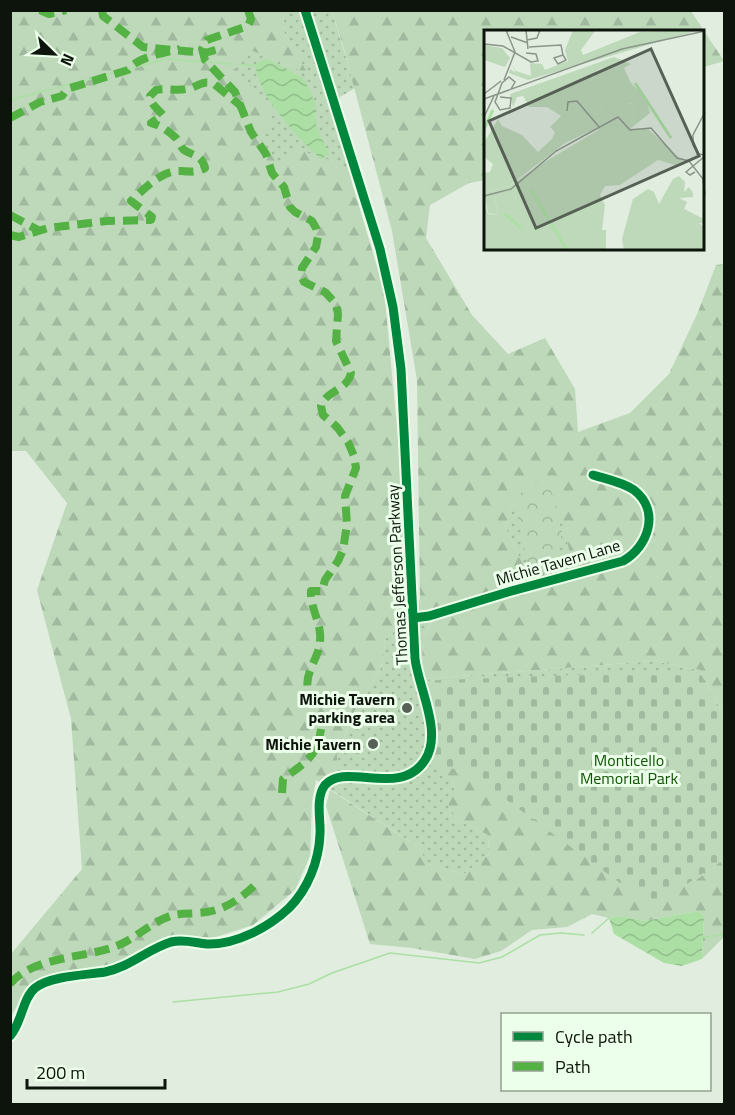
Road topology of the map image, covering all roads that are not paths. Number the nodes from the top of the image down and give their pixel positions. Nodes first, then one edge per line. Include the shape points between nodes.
1 (305, 10) edge
2 (593, 475) dead end
3 (413, 618) junction
4 (10, 1036) edge

1 - 3 main road, Thomas Jefferson Parkway via 380,249 393,307 401,369
2 - 3 street, Michie Tavern Lane via 627,486 645,503 647,535 629,558
3 - 4 main road, Thomas Jefferson Parkway via 417,670 431,725 429,753 420,766 404,776 347,777 325,785 320,796 317,858 309,880 289,909 235,939 214,944 173,942 116,969 43,983 32,992

